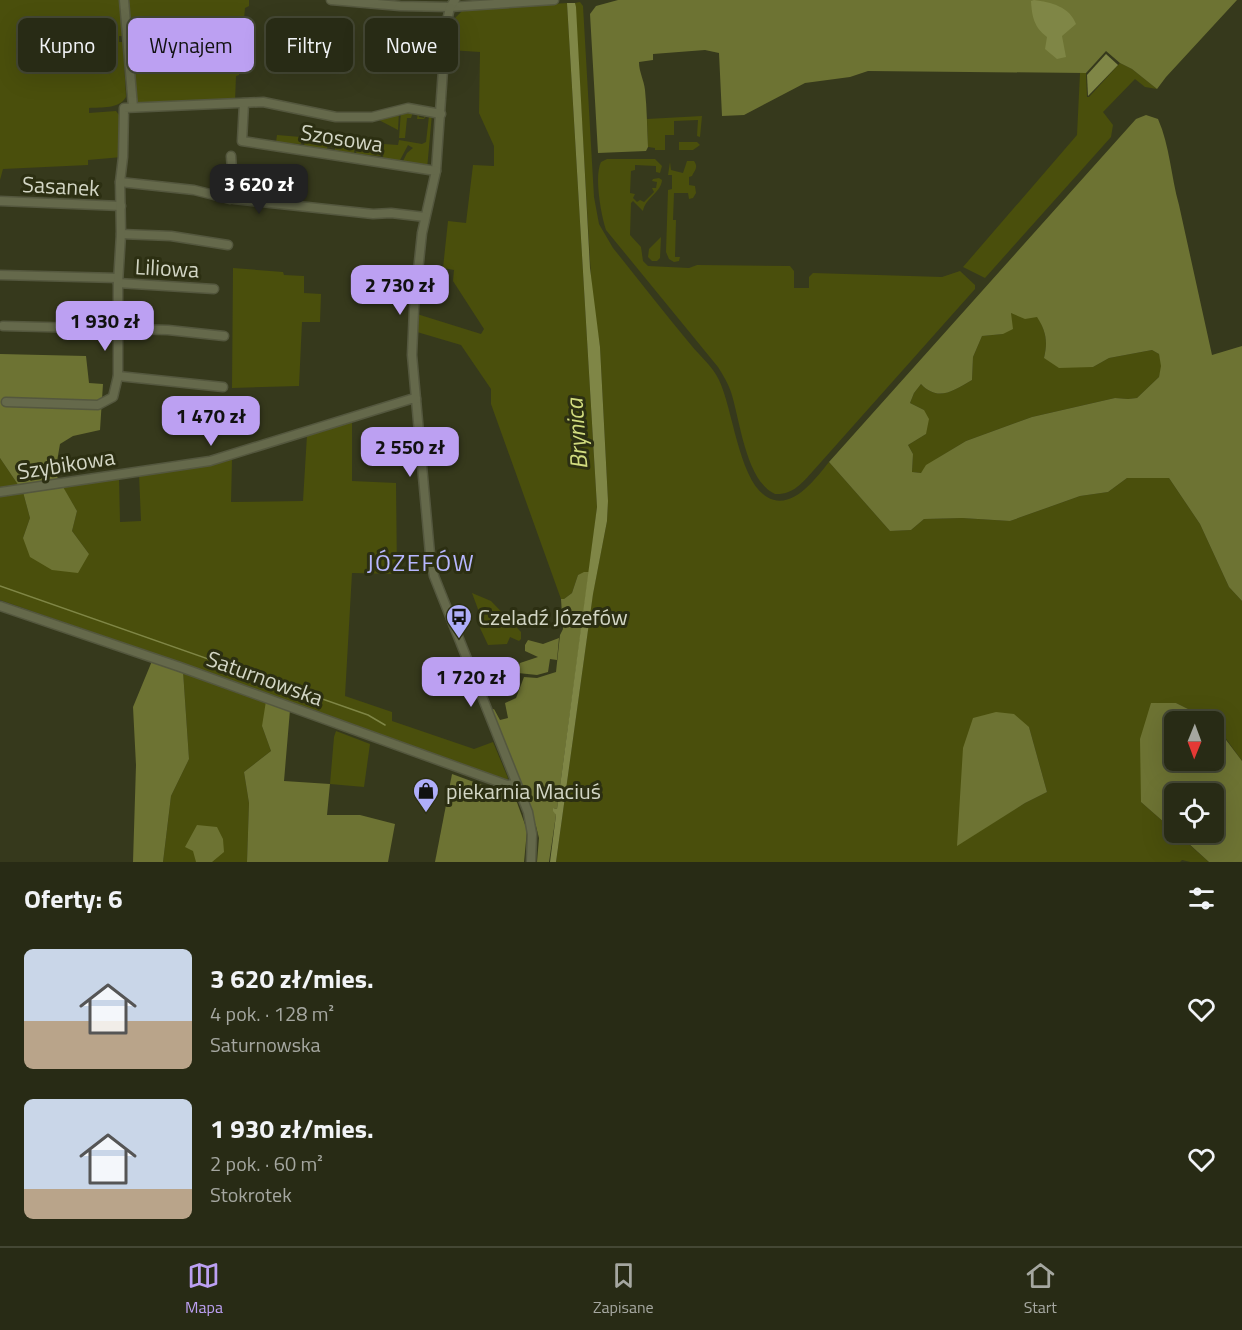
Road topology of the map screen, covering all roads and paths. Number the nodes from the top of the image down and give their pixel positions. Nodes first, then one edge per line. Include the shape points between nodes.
1 (124, 0) edge
2 (330, 0) edge
3 (554, 0) edge
4 (451, 2) edge
5 (244, 103) junction
6 (132, 107) junction
7 (441, 114) junction
8 (231, 156) dead end
9 (436, 171) junction
10 (120, 182) junction
11 (232, 199) junction
12 (0, 201) edge
13 (121, 207) junction
14 (425, 217) junction
15 (121, 234) junction
16 (228, 245) dead end
17 (0, 275) edge
18 (118, 281) junction
19 (214, 288) dead end
20 (3, 326) dead end
21 (117, 329) junction
22 (224, 336) dead end
23 (118, 376) junction
24 (223, 387) dead end
25 (416, 399) junction
26 (6, 402) dead end
27 (0, 492) edge
28 (0, 606) edge
29 (516, 784) junction
30 (531, 862) edge

1 - 6 street
2 - 4 street via 400,6
3 - 4 street
4 - 7 street via 445,31
5 - 6 street
5 - 7 street via 273,103 350,118 408,108
5 - 9 street, Szosowa via 242,141
6 - 10 street via 124,108
7 - 9 street
8 - 11 street
9 - 14 street
10 - 11 street via 194,190
10 - 13 street
11 - 14 street
12 - 13 street, Sasanek
13 - 15 street
14 - 25 street via 413,319
15 - 16 street via 171,236
15 - 18 street
17 - 18 street, Liliowa
18 - 19 street, Liliowa
18 - 21 street
20 - 21 street
21 - 22 street
21 - 23 street
23 - 24 street
23 - 26 street via 113,397 98,405
25 - 27 street, Szybikowa via 210,461
25 - 29 street via 434,576
28 - 29 street, Saturnowska via 507,785
29 - 30 street via 531,823

